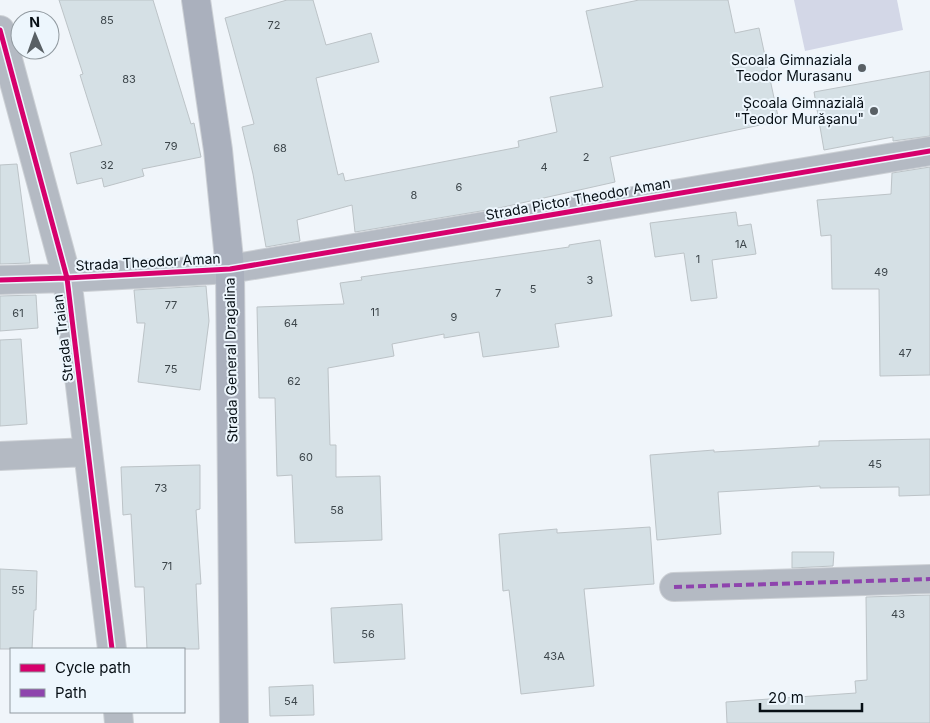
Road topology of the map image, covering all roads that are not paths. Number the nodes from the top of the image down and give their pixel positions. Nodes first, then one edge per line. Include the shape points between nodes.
1 (196, 0) edge
2 (0, 30) edge
3 (930, 151) edge
4 (230, 269) junction
5 (67, 278) junction
6 (0, 280) edge
7 (88, 452) junction
8 (0, 456) edge
9 (930, 578) edge
10 (674, 588) dead end
11 (112, 648) edge
12 (234, 723) edge

1 - 4 main road, Strada General Dragalina via 218,150
2 - 5 street, Strada Traian
3 - 4 street, Strada Pictor Theodor Aman
4 - 5 street, Strada Theodor Aman
4 - 12 main road, Strada General Dragalina
5 - 6 street
5 - 7 street, Strada Traian
7 - 8 street
7 - 11 street, Strada Traian
9 - 10 street

